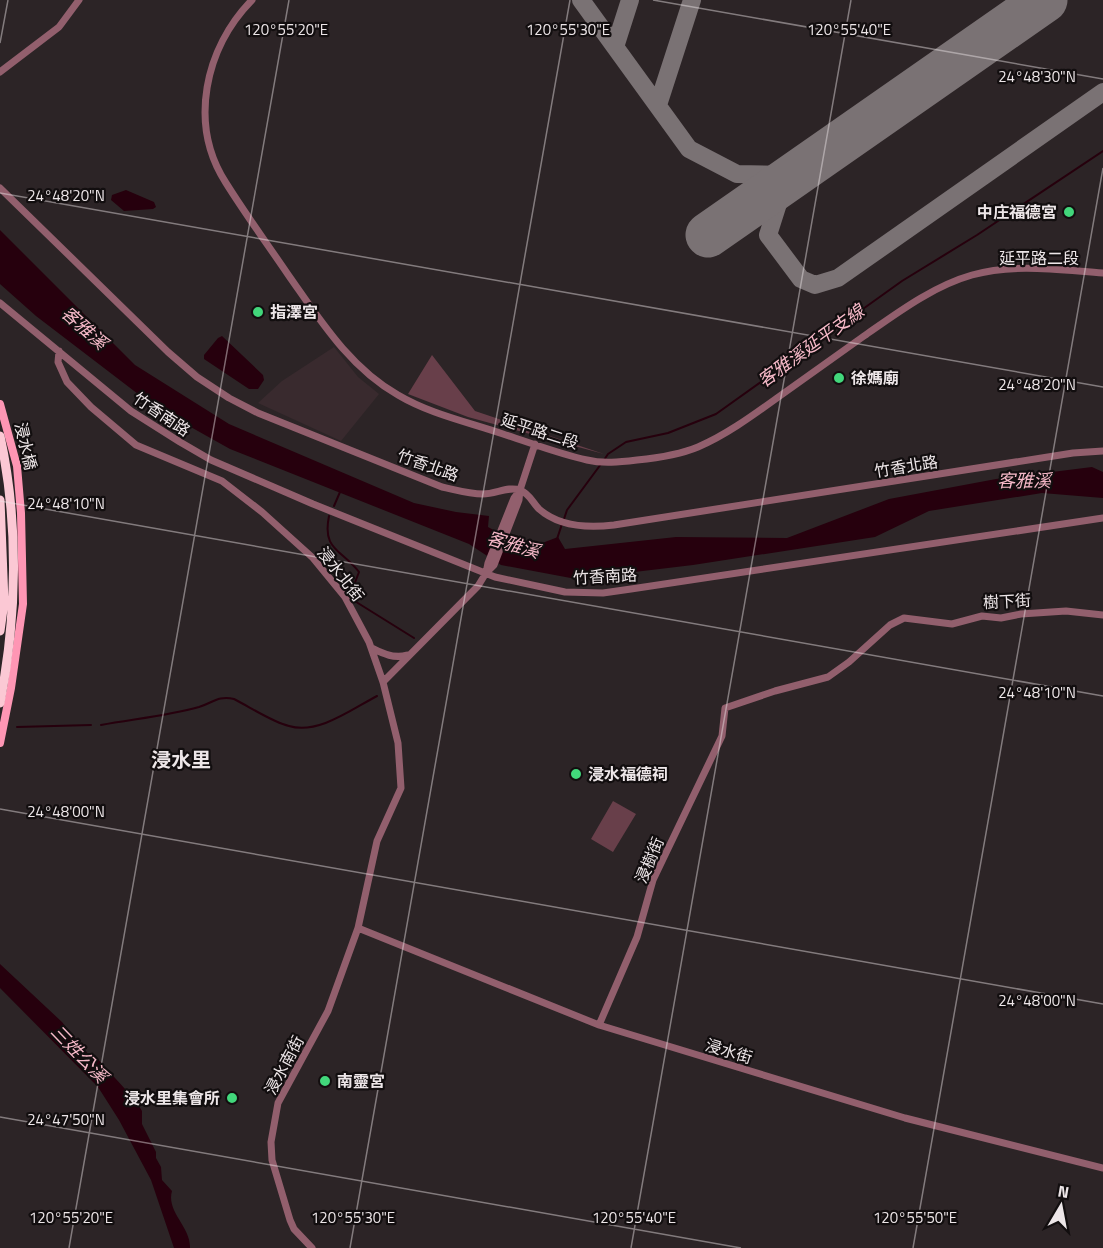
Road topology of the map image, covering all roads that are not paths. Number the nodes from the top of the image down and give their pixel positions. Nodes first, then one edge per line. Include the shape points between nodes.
1 (79, 0) edge
2 (252, 0) edge
3 (0, 72) edge
4 (0, 188) edge
5 (1103, 273) edge
6 (0, 303) edge
7 (59, 351) junction
8 (0, 404) edge
9 (0, 436) edge
10 (535, 444) junction
11 (1103, 451) edge
12 (520, 490) junction
13 (0, 500) edge
14 (1103, 518) edge
15 (486, 573) junction
16 (13, 603) junction
17 (1103, 615) edge
18 (0, 631) edge
19 (371, 648) junction
20 (409, 654) junction
21 (383, 681) junction
22 (0, 703) edge
23 (725, 708) joint
24 (0, 743) edge
25 (358, 928) junction
26 (599, 1025) junction
27 (1103, 1168) edge
28 (312, 1248) edge

1 - 3 street via 59,27
2 - 10 street, 延平路二段 via 223,37 206,98 205,129 212,156 235,198 319,318 357,364 378,382 424,408
4 - 12 street, 竹香北路 via 168,352 229,398 288,426 442,487 485,494
5 - 10 street, 延平路二段 via 1014,268 972,275 943,287 913,303 718,437 694,449 615,463 588,460
6 - 7 street, 竹香南路
7 - 15 street, 竹香南路 via 131,411 211,460
7 - 19 street, 浸水北街 via 58,362 67,382 136,445 222,481 313,558 345,597
8 - 16 main road, 浸水橋 via 17,466 21,513
9 - 16 highway, 浸水橋 via 7,467
10 - 12 street
11 - 12 street, 竹香北路 via 600,527 555,519
12 - 15 street
13 - 16 highway
14 - 15 street, 竹香南路 via 603,593 566,592
15 - 20 street via 478,586
16 - 18 highway
16 - 22 highway
16 - 24 main road via 11,688
17 - 23 street, 樹下街 via 1066,611 1001,618 982,616 952,624 904,618 890,625 828,677
19 - 20 street via 391,656
19 - 21 street, 浸水北街
20 - 21 street
21 - 25 street, 浸水北街 via 398,743 401,788 377,841
23 - 26 street, 浸樹街 via 722,736 653,880 637,937
25 - 26 street, 浸水街
25 - 28 street, 浸水南街 via 328,1011 278,1103 273,1121 272,1160 290,1220
26 - 27 street, 浸水街 via 905,1118

